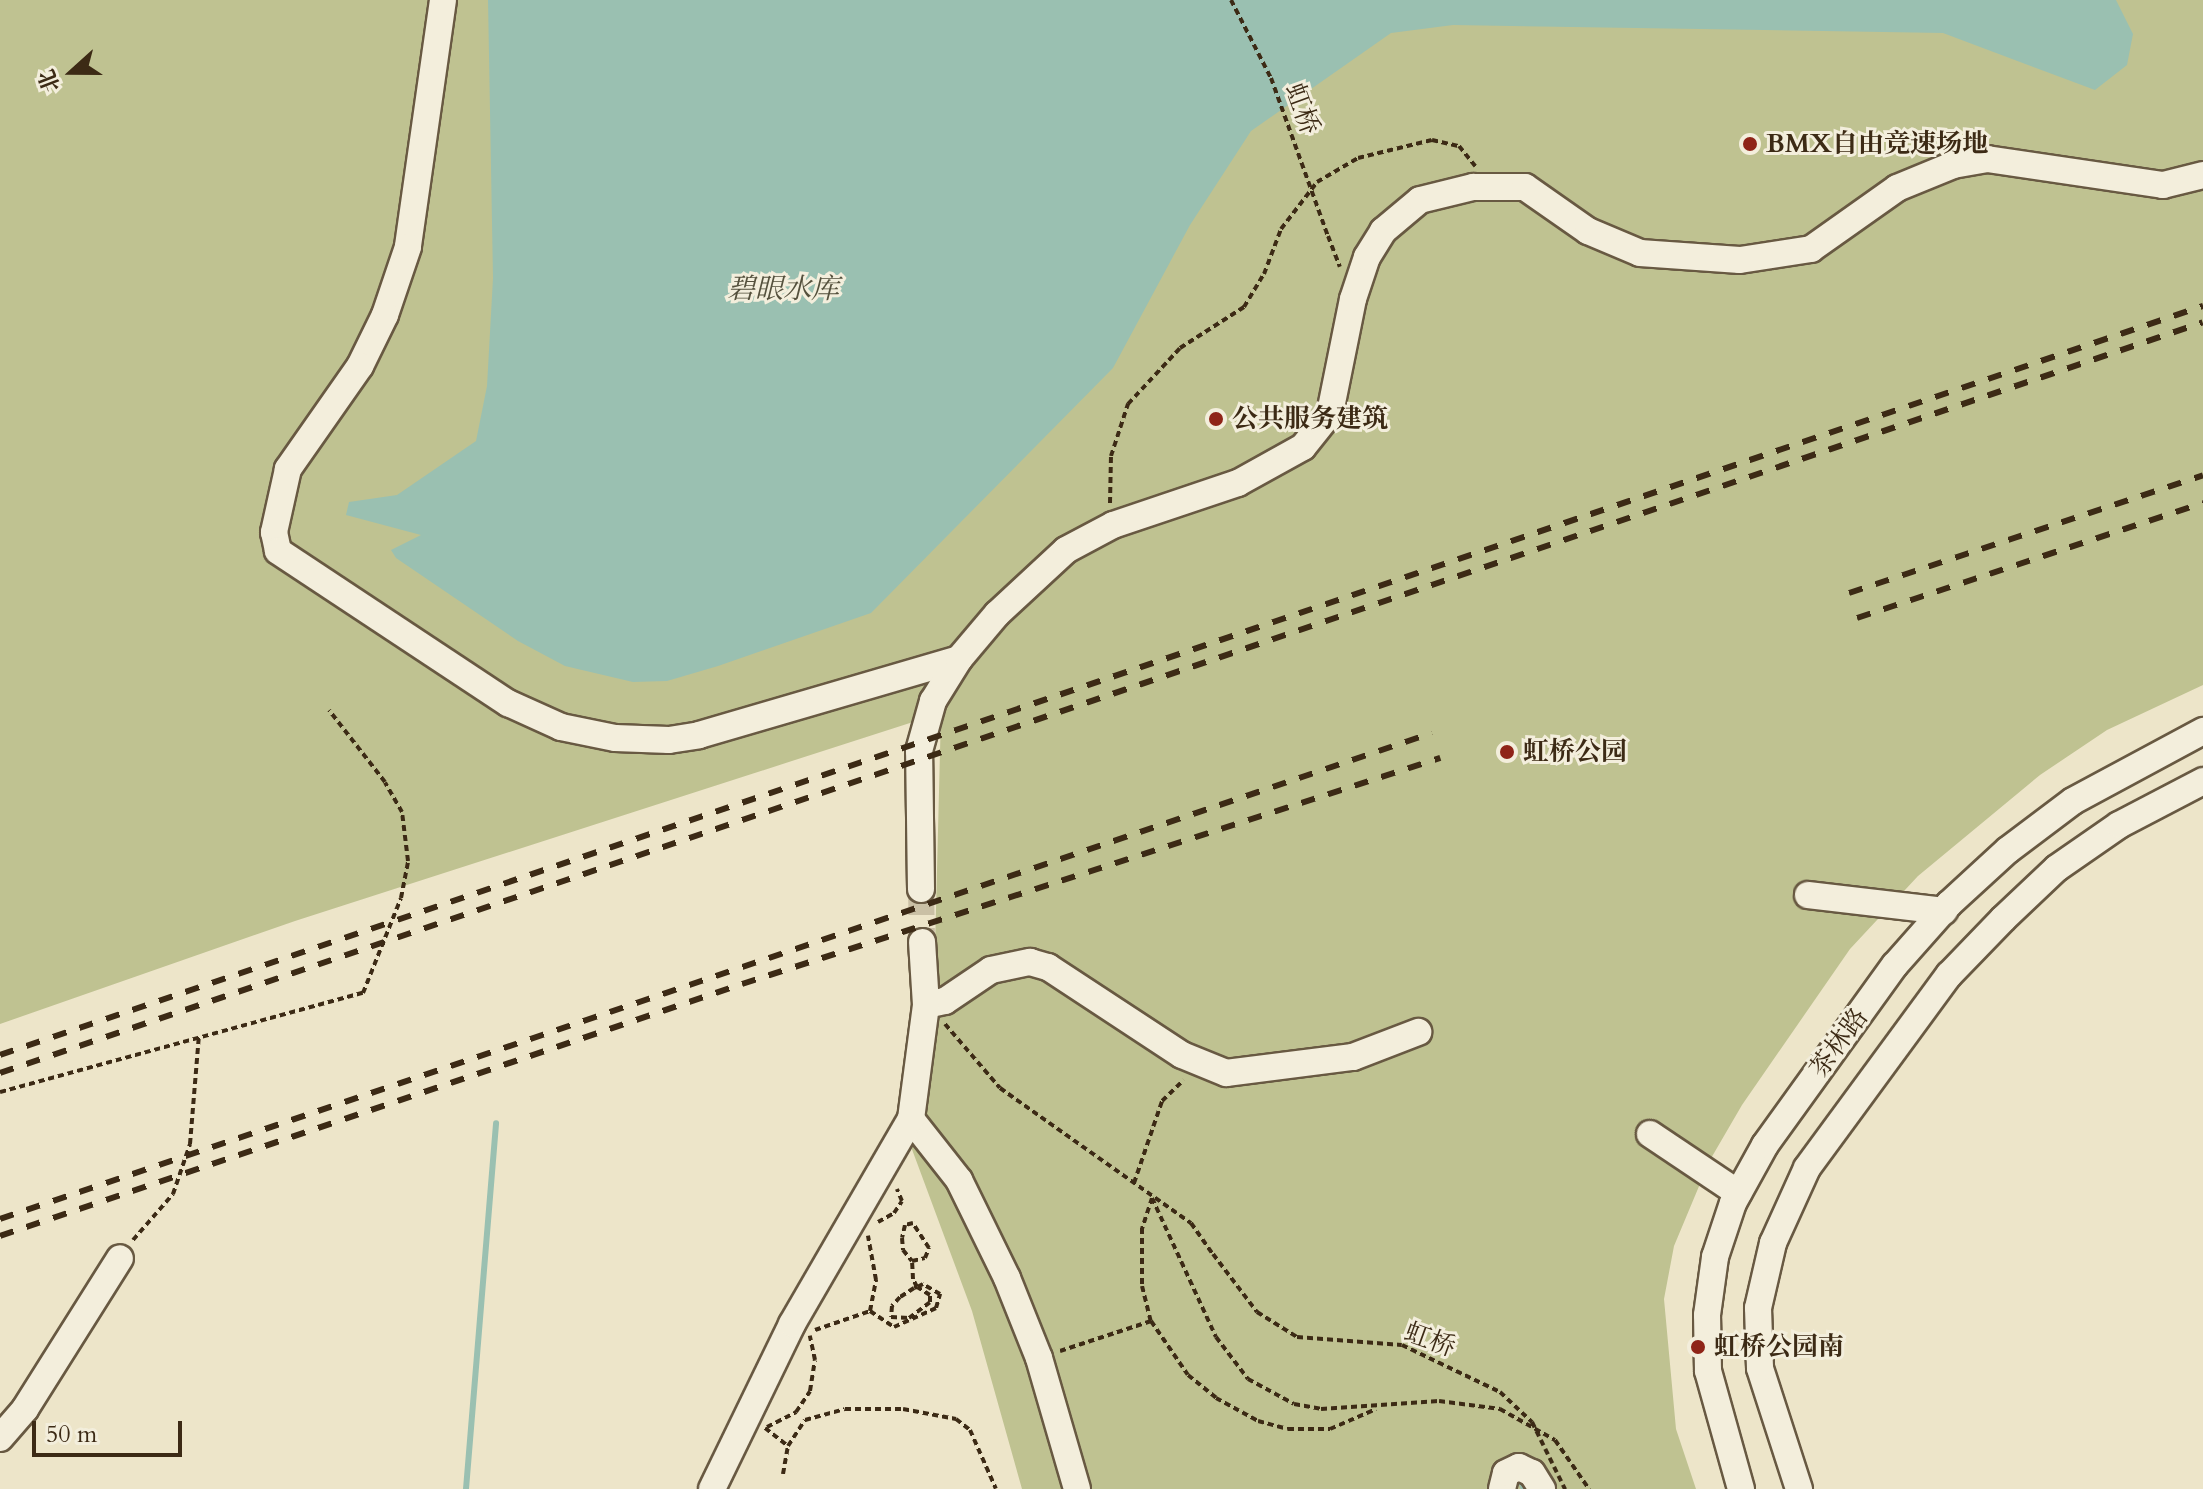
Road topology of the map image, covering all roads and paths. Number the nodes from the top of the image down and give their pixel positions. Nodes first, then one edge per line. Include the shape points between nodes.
1 (443, 0) edge
2 (1231, 0) edge
3 (2203, 175) edge
4 (1485, 186) junction
5 (1328, 236) dead end
6 (1113, 525) junction
7 (959, 659) junction
8 (329, 710) dead end
9 (2203, 731) edge
10 (2203, 781) edge
11 (921, 889) tunnel mouth
12 (1808, 895) dead end
13 (1944, 911) junction
14 (922, 942) tunnel mouth
15 (926, 1005) junction
16 (1418, 1032) dead end
17 (199, 1035) junction
18 (1209, 1068) junction
19 (0, 1092) edge
20 (911, 1119) junction
21 (1650, 1134) dead end
22 (1134, 1183) junction
23 (1738, 1193) junction
24 (1152, 1198) junction
25 (855, 1221) junction
26 (120, 1258) joint
27 (912, 1261) junction
28 (917, 1287) junction
29 (870, 1311) junction
30 (1151, 1321) junction
31 (800, 1328) junction
32 (1039, 1358) junction
33 (1382, 1406) junction
34 (756, 1422) junction
35 (0, 1438) edge
36 (788, 1446) junction
37 (783, 1474) dead end
38 (712, 1489) edge
39 (996, 1489) edge
40 (1077, 1489) edge
41 (1502, 1489) edge
42 (1542, 1489) edge
43 (1565, 1489) edge
44 (1589, 1489) edge
45 (1741, 1489) edge
46 (1799, 1489) edge

1 - 7 street via 408,247 385,315 360,366 288,469 274,532 278,551 508,703 561,727 615,738 699,735
2 - 5 path, 虹桥, bridge via 1271,78
3 - 4 street via 2163,185 1987,159 1953,165 1897,188 1811,249 1740,260 1640,253 1588,231 1525,187
4 - 6 street via 1420,200 1383,231 1353,299 1330,413 1303,447 1238,483
4 - 6 path via 1459,146 1432,140 1358,158 1317,182 1281,229 1244,307 1180,348 1128,404 1111,456
6 - 7 street via 1047,564
7 - 11 street via 933,701 919,751
8 - 17 path via 402,812 408,861 379,959 363,993 348,1000
9 - 13 street, 茶林路 via 2073,801 2008,850
10 - 46 street, 茶林路 via 2119,825 2057,868 2003,919 1949,975 1807,1168 1773,1243 1758,1308 1760,1368
12 - 13 street
13 - 23 street, 茶林路 via 1886,978 1765,1145
14 - 15 street
15 - 18 street via 945,1001 991,970 1030,962 1048,967
15 - 20 street
15 - 22 path, 虹桥 via 1000,1088
16 - 18 street via 1377,1050 1284,1069 1248,1074
17 - 19 path
17 - 26 path via 190,1144 173,1194
18 - 22 path via 1182,1081 1162,1101
20 - 25 street
20 - 32 street via 959,1180
21 - 23 street
22 - 24 path, 虹桥
23 - 45 street, 茶林路 via 1715,1257 1707,1315 1708,1371
24 - 30 path via 1140,1253
24 - 33 path via 1216,1337 1248,1379 1294,1404 1321,1409
24 - 43 path, 虹桥, bridge via 1191,1223 1257,1312 1297,1337 1402,1345 1500,1392 1532,1422
25 - 29 path via 865,1229 876,1259
25 - 31 street
26 - 35 street via 25,1409
27 - 27 path via 925,1258 929,1248 913,1223 905,1225 902,1238
27 - 28 path
28 - 28 path via 892,1306 891,1317 909,1318 924,1310 930,1295
28 - 29 path via 935,1288 941,1301 914,1322 887,1325
29 - 31 path
30 - 32 path
30 - 33 path via 1188,1375 1258,1421 1288,1429 1330,1429
31 - 34 street
31 - 34 path via 815,1360 810,1391 788,1419
32 - 40 street
33 - 44 path via 1439,1401 1500,1409 1555,1440
34 - 36 path
34 - 38 street
36 - 37 path
36 - 39 path via 799,1425 825,1412 883,1408 934,1413 970,1430
41 - 42 street via 1506,1473 1519,1467 1532,1473

